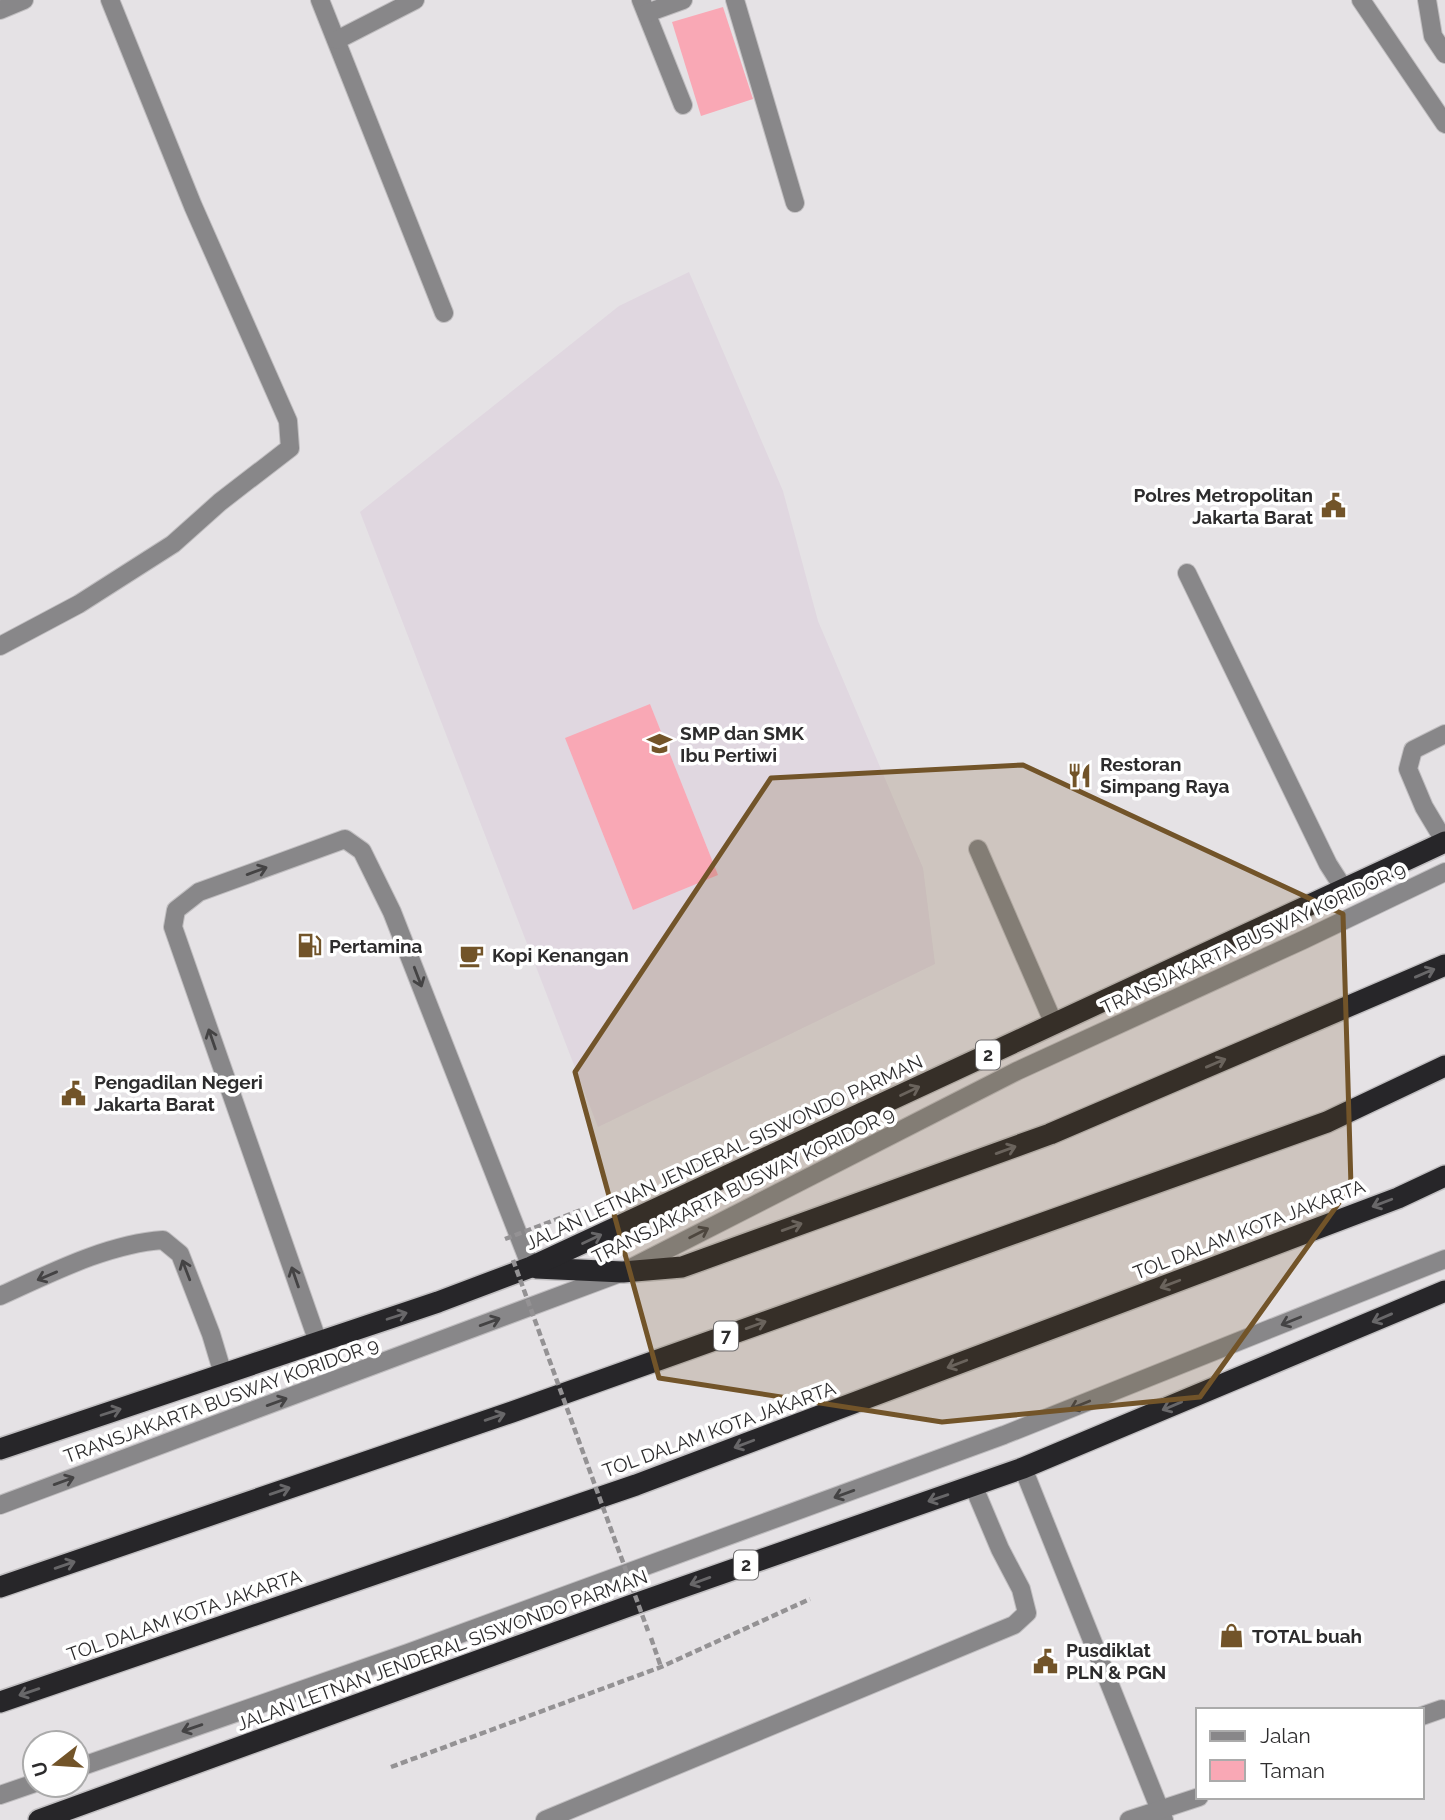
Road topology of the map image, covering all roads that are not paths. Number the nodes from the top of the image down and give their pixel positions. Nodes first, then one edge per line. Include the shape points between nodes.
1 (24, 0) edge
2 (110, 0) edge
3 (320, 0) edge
4 (415, 0) edge
5 (683, 0) edge
6 (735, 0) edge
7 (1361, 0) edge
8 (1427, 0) edge
9 (644, 6) edge
10 (0, 10) edge
11 (337, 40) junction
12 (1445, 54) edge
13 (683, 104) dead end
14 (1445, 124) edge
15 (795, 203) dead end
16 (444, 313) dead end
17 (1187, 573) dead end
18 (0, 646) edge
19 (1445, 734) edge
20 (1445, 842) edge
21 (978, 849) dead end
22 (1445, 872) edge
23 (1344, 889) junction
24 (1445, 965) edge
25 (1054, 1024) junction
26 (1445, 1066) edge
27 (1445, 1176) edge
28 (1445, 1259) edge
29 (522, 1264) junction
30 (623, 1272) junction
31 (1445, 1291) edge
32 (0, 1296) edge
33 (318, 1342) junction
34 (223, 1374) junction
35 (0, 1449) edge
36 (1023, 1468) junction
37 (973, 1485) junction
38 (0, 1505) edge
39 (0, 1587) edge
40 (0, 1702) edge
41 (1442, 1709) dead end
42 (1424, 1715) edge
43 (91, 1763) edge
44 (21, 1788) edge
45 (0, 1795) edge
46 (1196, 1798) edge
47 (67, 1815) edge
48 (1162, 1815) edge
49 (39, 1820) edge
50 (545, 1820) edge
51 (1129, 1820) edge

1 - 10 street
2 - 18 street via 193,206 288,421 290,447 173,544 79,604
3 - 11 street
4 - 11 street
5 - 9 street
6 - 15 street
7 - 14 street
8 - 12 street via 1433,36
9 - 13 street
11 - 16 street
17 - 23 street
19 - 20 street via 1413,750 1408,769
20 - 23 highway, JALAN LETNAN JENDERAL SISWONDO PARMAN / 2
21 - 25 street
30 -> 22 street, TRANSJAKARTA BUSWAY KORIDOR 9 via 1017,1071
23 - 25 highway, JALAN LETNAN JENDERAL SISWONDO PARMAN / 2
30 -> 24 highway via 682,1267 1050,1134
29 -> 25 highway, JALAN LETNAN JENDERAL SISWONDO PARMAN / 2
39 -> 26 highway, 7 via 512,1412 1328,1122
27 -> 40 highway, TOL DALAM KOTA JAKARTA via 1398,1198 635,1485
28 -> 43 street via 1004,1435 408,1653
29 - 30 highway
33 -> 29 highway, JALAN LETNAN JENDERAL SISWONDO PARMAN / 2 via 438,1302
33 -> 29 street via 173,927 176,910 199,892 345,839 362,851 392,912
38 -> 30 street, TRANSJAKARTA BUSWAY KORIDOR 9
31 -> 36 highway, JALAN LETNAN JENDERAL SISWONDO PARMAN / 2
34 -> 32 street via 180,1254 163,1240 140,1242 85,1259
33 - 34 highway, JALAN LETNAN JENDERAL SISWONDO PARMAN / 2
35 -> 34 highway, JALAN LETNAN JENDERAL SISWONDO PARMAN / 2
36 - 37 highway, JALAN LETNAN JENDERAL SISWONDO PARMAN / 2
36 - 48 street
37 -> 47 highway, JALAN LETNAN JENDERAL SISWONDO PARMAN / 2 via 642,1601
37 - 50 street via 1021,1589 1027,1613 1014,1625
41 - 42 street
44 - 45 street
46 - 48 street
47 - 49 highway, JALAN LETNAN JENDERAL SISWONDO PARMAN / 2
48 - 51 street

